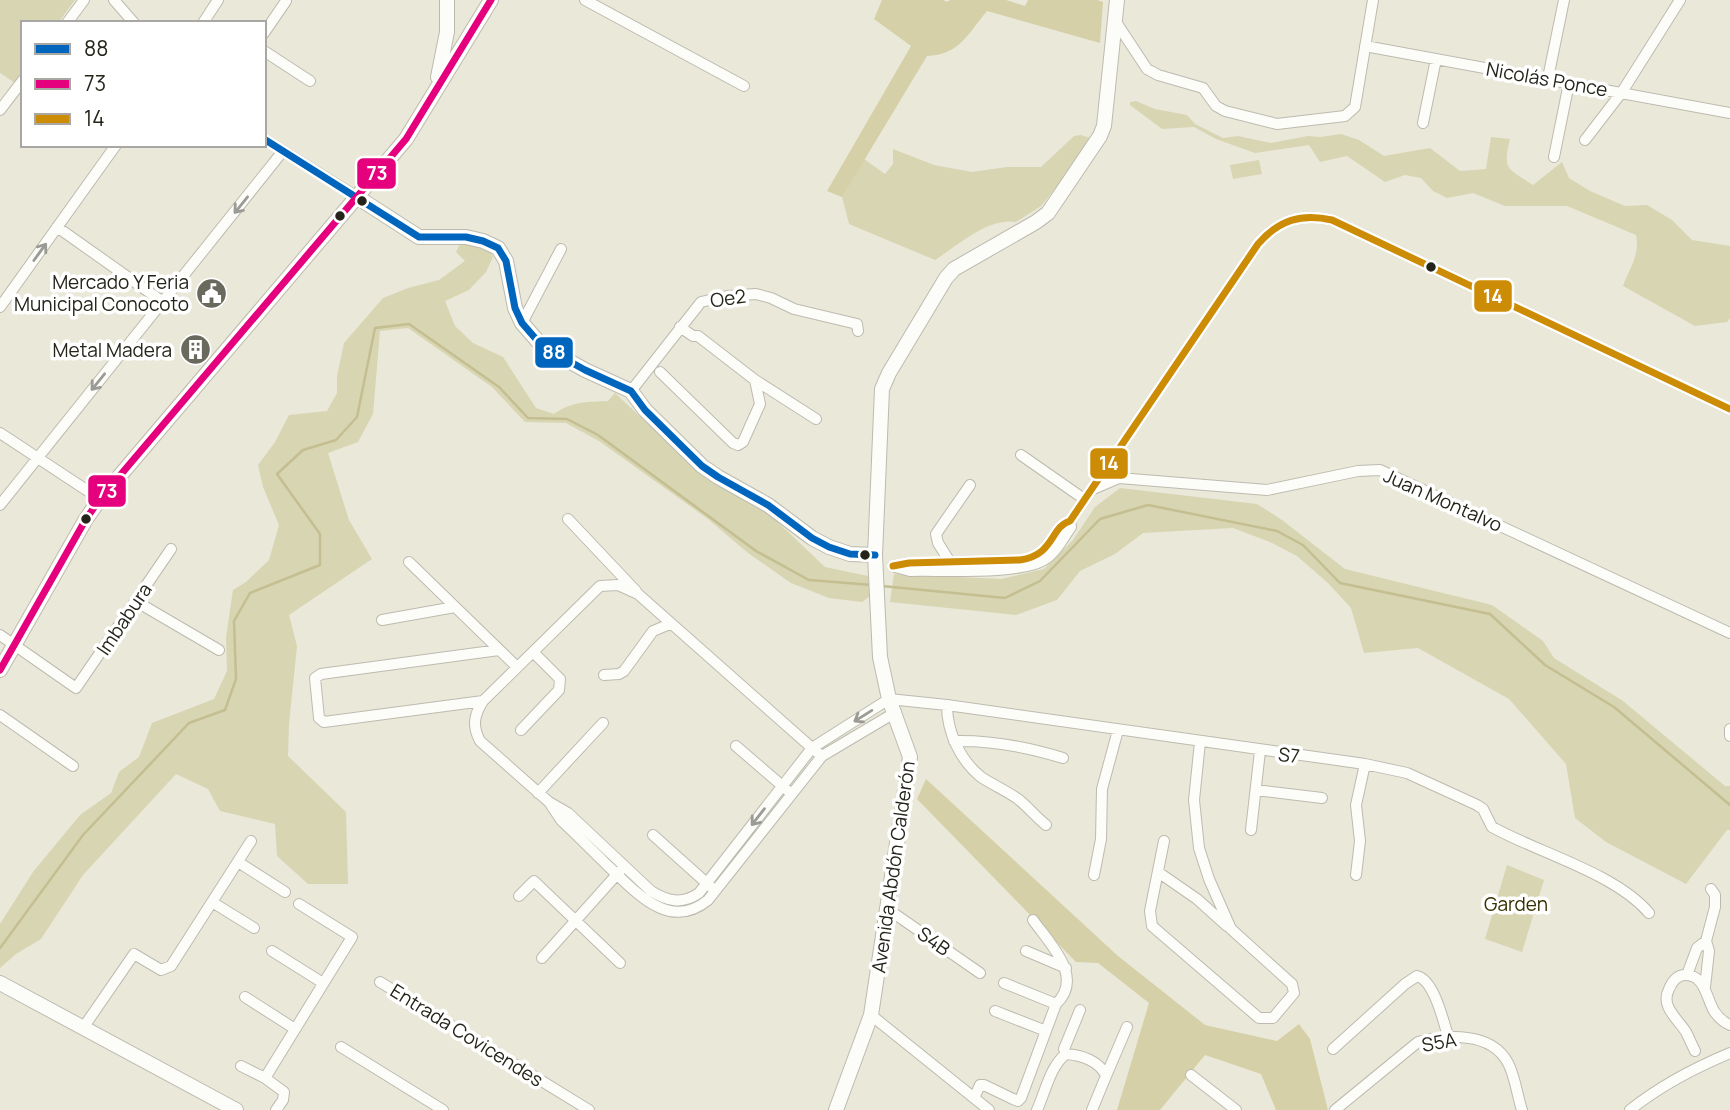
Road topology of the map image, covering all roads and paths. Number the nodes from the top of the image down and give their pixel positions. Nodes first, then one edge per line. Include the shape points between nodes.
1 (84, 0) edge
2 (114, 0) edge
3 (218, 0) edge
4 (491, 0) edge
5 (585, 0) edge
6 (1117, 0) edge
7 (1373, 0) edge
8 (1563, 0) edge
9 (1680, 0) edge
10 (286, 1) edge
11 (448, 6) edge
12 (1114, 19) junction
13 (68, 21) edge
14 (132, 21) edge
15 (204, 21) edge
16 (476, 24) junction
17 (266, 30) edge
18 (1365, 46) junction
19 (266, 52) edge
20 (1436, 59) junction
21 (1548, 78) junction
22 (310, 81) dead end
23 (21, 83) edge
24 (1569, 83) junction
25 (744, 86) dead end
26 (1622, 92) junction
27 (428, 105) junction
28 (0, 110) edge
29 (1730, 113) edge
30 (1423, 123) dead end
31 (266, 140) edge
32 (1585, 140) dead end
33 (115, 147) edge
34 (283, 151) junction
35 (1554, 157) dead end
36 (357, 197) junction
37 (57, 227) junction
38 (561, 249) dead end
39 (163, 302) junction
40 (0, 307) edge
41 (522, 323) junction
42 (683, 324) junction
43 (858, 331) dead end
44 (660, 372) dead end
45 (755, 380) junction
46 (631, 391) junction
47 (777, 394) junction
48 (760, 404) junction
49 (1730, 409) edge
50 (816, 419) dead end
51 (0, 433) edge
52 (1021, 455) dead end
53 (38, 458) junction
54 (970, 485) dead end
55 (1087, 495) junction
56 (100, 499) junction
57 (0, 505) edge
58 (568, 519) dead end
59 (1070, 520) junction
60 (171, 549) dead end
61 (409, 562) dead end
62 (950, 562) junction
63 (876, 565) junction
64 (893, 566) junction
65 (638, 594) junction
66 (137, 602) junction
67 (456, 607) junction
68 (383, 620) dead end
69 (670, 624) junction
70 (1730, 633) edge
71 (0, 635) edge
72 (16, 645) junction
73 (219, 650) dead end
74 (499, 650) junction
75 (533, 652) junction
76 (517, 667) junction
77 (0, 670) edge
78 (604, 675) dead end
79 (483, 701) junction
80 (947, 705) junction
81 (892, 706) junction
82 (0, 715) edge
83 (603, 723) dead end
84 (1730, 729) edge
85 (521, 730) dead end
86 (1118, 730) junction
87 (1730, 736) edge
88 (954, 741) junction
89 (1200, 742) junction
90 (736, 746) dead end
91 (812, 748) junction
92 (1260, 751) junction
93 (822, 756) junction
94 (1063, 758) dead end
95 (1365, 764) junction
96 (73, 766) dead end
97 (782, 786) junction
98 (1255, 790) junction
99 (538, 793) junction
100 (792, 793) junction
101 (1322, 798) dead end
102 (1046, 825) dead end
103 (1251, 830) dead end
104 (653, 835) dead end
105 (742, 837) junction
106 (251, 841) dead end
107 (1164, 841) dead end
108 (752, 844) junction
109 (237, 862) junction
110 (621, 871) junction
111 (1158, 872) junction
112 (1094, 875) dead end
113 (1356, 875) dead end
114 (711, 887) junction
115 (1213, 888) junction
116 (1711, 889) dead end
117 (285, 892) dead end
118 (519, 896) dead end
119 (1196, 899) junction
120 (212, 902) junction
121 (299, 904) dead end
122 (889, 910) junction
123 (1649, 913) dead end
124 (1033, 920) dead end
125 (575, 921) junction
126 (254, 928) dead end
127 (1231, 929) junction
128 (1706, 941) junction
129 (272, 951) dead end
130 (1026, 951) dead end
131 (542, 958) dead end
132 (620, 963) dead end
133 (1066, 968) junction
134 (980, 973) dead end
135 (1687, 975) junction
136 (380, 982) dead end
137 (323, 983) junction
138 (0, 984) edge
139 (1004, 984) dead end
140 (1705, 987) junction
141 (245, 997) dead end
142 (1056, 1004) junction
143 (1080, 1010) dead end
144 (995, 1011) dead end
145 (871, 1015) junction
146 (1730, 1025) edge
147 (1127, 1027) dead end
148 (83, 1028) junction
149 (295, 1029) junction
150 (1046, 1031) junction
151 (1448, 1036) junction
152 (341, 1047) dead end
153 (1333, 1049) dead end
154 (1695, 1051) dead end
155 (1730, 1053) edge
156 (1066, 1054) junction
157 (241, 1066) dead end
158 (1191, 1075) dead end
159 (1106, 1076) junction
160 (265, 1078) junction
161 (974, 1098) junction
162 (234, 1110) edge
163 (276, 1110) edge
164 (443, 1110) edge
165 (589, 1110) edge
166 (836, 1110) edge
167 (989, 1110) edge
168 (1037, 1110) edge
169 (1092, 1110) edge
170 (1236, 1110) edge
171 (1335, 1110) edge
172 (1522, 1110) edge
173 (1630, 1110) edge

1 - 13 street
2 - 14 street
3 - 15 street
4 - 16 street
5 - 25 street
6 - 12 street, Avenida Abdón Calderón
7 - 18 street
8 - 21 street
9 - 26 street
10 - 17 street
11 - 16 street via 460,23
11 - 27 street via 445,50
12 - 18 street via 1151,72 1203,88 1216,106 1226,111 1277,124 1351,112
12 - 63 street, Avenida Abdón Calderón via 1100,136 1048,213 954,269 939,285 882,389
16 - 27 street
18 - 20 street, Nicolás Ponce
19 - 22 street
20 - 21 street, Nicolás Ponce
20 - 30 street
21 - 24 street, Nicolás Ponce
23 - 28 street
24 - 26 street, Nicolás Ponce
24 - 35 street
26 - 29 street, Nicolás Ponce
26 - 32 street
27 - 36 street
31 - 34 street
33 - 37 street
34 - 36 street
34 -> 39 street
36 - 41 street via 419,237 466,237 498,248 506,261
36 - 56 street
37 - 39 street
40 -> 37 street
38 - 41 street
39 -> 53 street
41 - 46 street via 542,346
42 - 43 street, Oe2 via 701,302 756,294 794,309 857,324
42 - 45 street
42 - 46 street, Oe2
44 - 48 street via 733,443 743,442
45 - 47 street
45 - 48 street
46 - 63 street via 681,447 718,477 768,505 812,538
47 - 48 street via 765,396
47 - 50 street
49 - 55 street via 1332,220 1300,217 1277,226 1258,244
51 - 53 street
52 - 55 street
53 - 56 street
53 - 57 street
54 - 62 street via 936,534
55 - 59 street
55 - 70 street, Juan Montalvo via 1119,478 1266,490 1380,470
56 - 72 street
58 - 65 street
59 - 62 street via 1044,551 1030,559
59 - 64 street via 1071,527 1055,551 1032,565 910,570
60 - 66 street, Imbabura
61 - 67 street
62 - 64 street
63 - 64 street
63 - 81 street, Avenida Abdón Calderón via 880,657
65 - 69 street
65 - 75 street via 618,585 600,586
66 - 72 street, Imbabura via 76,688
66 - 73 street
67 - 68 street
67 - 74 street
69 - 78 street via 653,631 624,671
69 - 91 street
71 - 72 street
72 - 77 street
74 - 76 street
74 - 79 street via 315,678 319,718 324,722
75 - 76 street
75 - 85 street via 561,684
76 - 79 street
79 - 99 street via 475,716 480,741
80 - 81 street, S7
80 - 86 street, S7
80 - 88 street
81 -> 91 street
81 - 93 street
81 - 122 street, Avenida Abdón Calderón via 910,757
82 - 96 street
83 - 99 street
84 - 87 street
86 - 89 street, S7
86 - 112 street via 1102,789 1101,838
88 - 94 street via 998,743
88 - 102 street via 981,777 1020,800
89 - 92 street, S7
89 - 115 street via 1195,815 1199,848
90 - 97 street
91 - 93 street
91 - 97 street
92 - 95 street, S7
92 - 98 street
93 - 100 street
95 - 113 street via 1356,805 1360,841
95 - 123 street, S7 via 1407,773 1477,805 1492,827 1612,884
97 - 100 street
97 -> 105 street
98 - 101 street
98 - 103 street
99 - 110 street via 561,820
100 - 108 street
104 - 114 street
105 - 108 street
105 - 114 street
106 - 109 street
107 - 111 street
108 - 114 street
109 - 117 street
109 - 120 street
110 - 114 street via 664,900 675,902
110 - 125 street
111 - 119 street
111 - 127 street via 1150,911 1152,926 1259,1018 1273,1018 1294,993 1292,984
115 - 119 street via 1209,896
115 - 127 street
116 - 128 street via 1714,907
118 - 125 street via 534,881
119 - 127 street
120 - 126 street
120 - 148 street via 167,970 138,955 130,957
121 - 137 street via 352,937
122 - 134 street, S4B
122 - 145 street, Avenida Abdón Calderón
124 - 133 street
125 - 131 street
125 - 132 street
128 - 135 street via 1697,948
128 - 140 street
129 - 137 street
130 - 133 street
133 - 142 street via 1068,979
135 - 140 street
135 - 154 street via 1672,983 1667,1007
136 - 165 street, Entrada Covicendes
137 - 149 street
138 - 148 street
139 - 142 street
140 - 146 street via 1712,1008
141 - 149 street
142 - 150 street
143 - 156 street
144 - 150 street
145 - 161 street
145 - 166 street, Avenida Abdón Calderón
147 - 159 street
148 - 162 street
149 - 160 street
150 - 161 street via 1018,1101 984,1084
151 - 153 street via 1429,986 1417,976
151 - 171 street, S5A via 1418,1042
151 - 172 street, S5A via 1482,1043 1506,1059
152 - 164 street
155 - 173 street via 1681,1076
156 - 159 street via 1094,1063
156 - 168 street via 1056,1065
157 - 160 street
158 - 170 street
159 - 169 street
160 - 163 street via 284,1092
161 - 167 street

